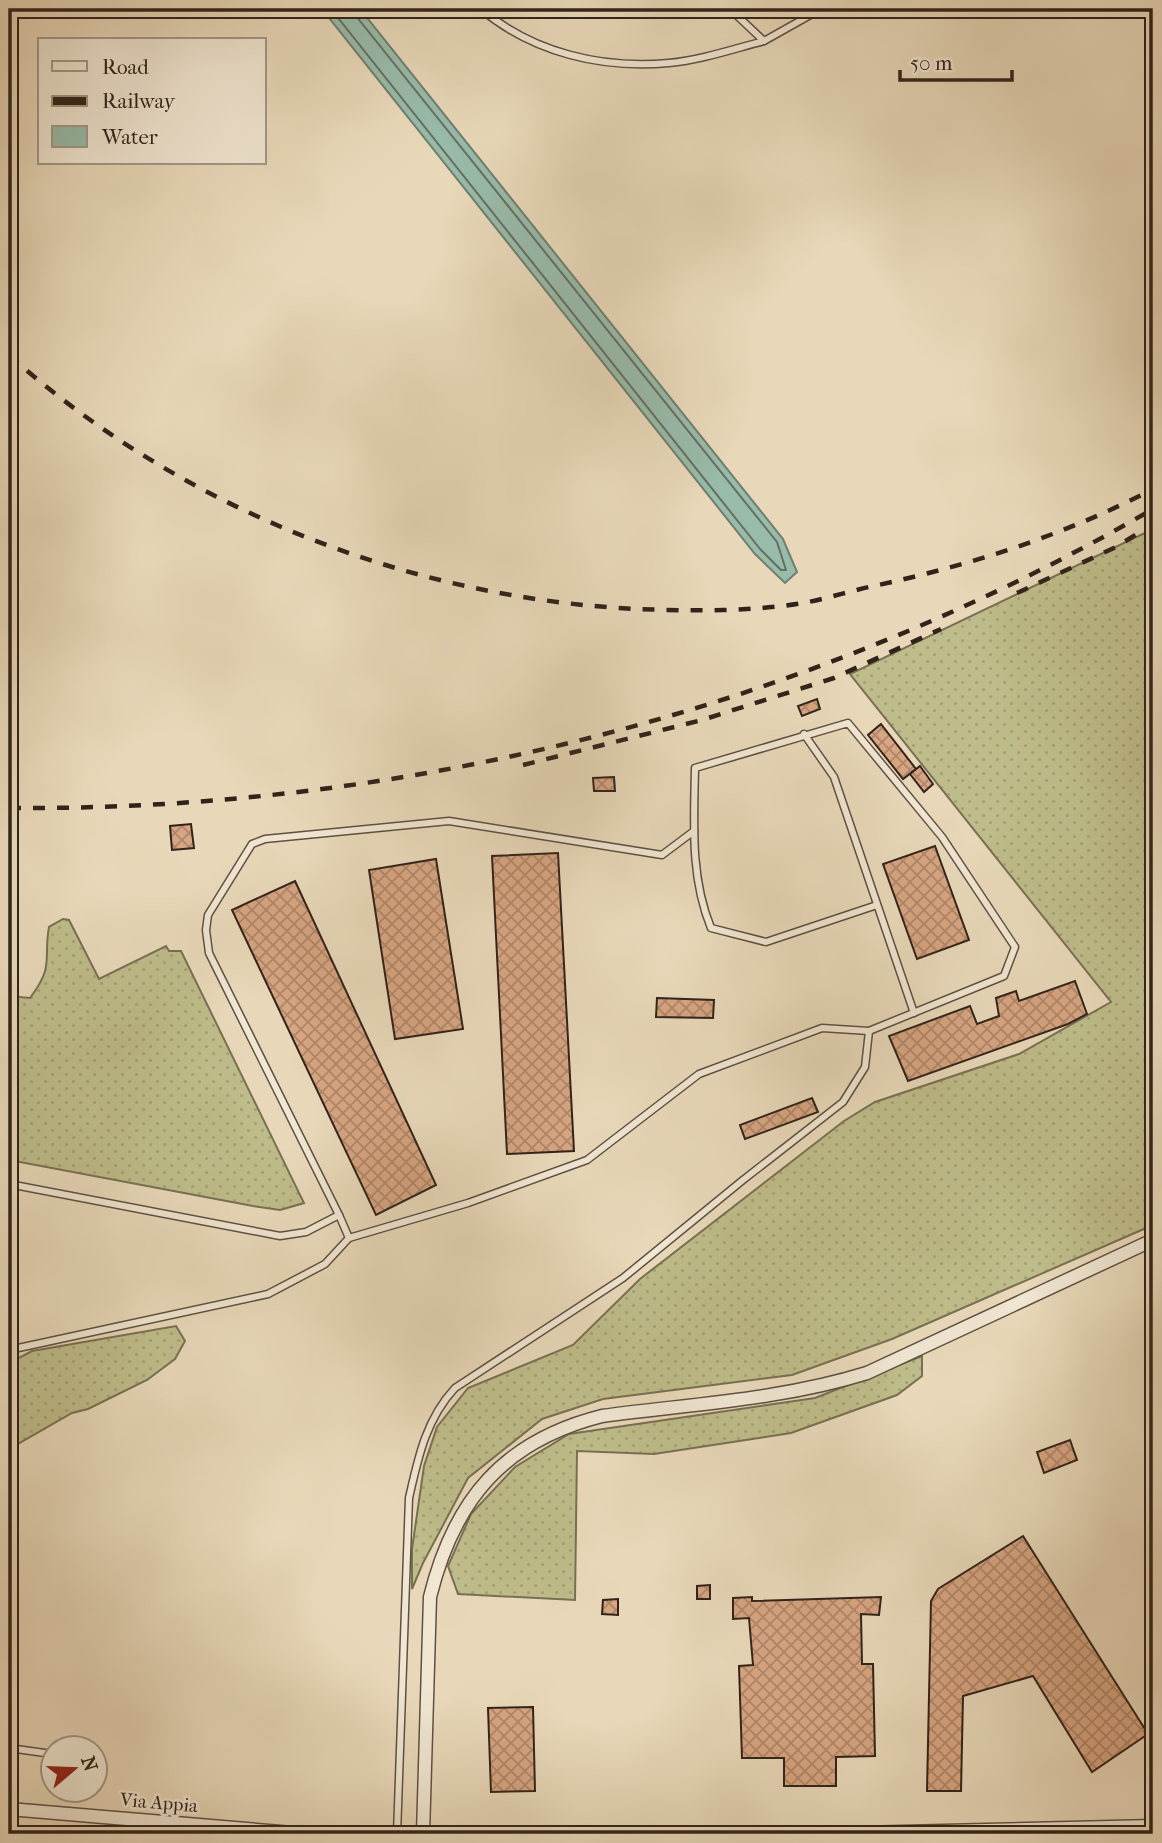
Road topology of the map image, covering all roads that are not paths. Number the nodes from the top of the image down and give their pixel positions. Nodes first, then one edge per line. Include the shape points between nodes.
1 (481, 9) edge
2 (730, 9) edge
3 (821, 9) edge
4 (764, 41) junction
5 (804, 734) junction
6 (694, 831) junction
7 (877, 905) junction
8 (914, 1013) junction
9 (869, 1031) junction
10 (9, 1184) edge
11 (339, 1215) junction
12 (349, 1238) junction
13 (1153, 1240) edge
14 (9, 1350) edge
15 (9, 1748) edge
16 (38, 1752) edge
17 (9, 1809) edge
18 (1153, 1826) edge
19 (305, 1834) edge
20 (397, 1834) edge
21 (423, 1834) edge
22 (817, 1834) edge

1 - 4 lane via 503,27 556,52 621,65 671,63
2 - 4 lane
3 - 4 lane
5 - 6 lane via 695,768
5 - 7 lane via 834,777
5 - 8 lane via 848,723 942,837 1015,947 1004,976
6 - 7 lane via 699,899 711,928 766,942
6 - 11 lane via 662,855 449,821 336,830 252,844 208,915 209,953
7 - 8 lane
8 - 9 lane
9 - 12 lane via 822,1028 699,1074 587,1160 468,1203
9 - 20 lane via 865,1066 844,1102 623,1278 455,1388 442,1403 419,1452 409,1498
10 - 11 lane via 280,1236 306,1232
11 - 12 lane
12 - 14 lane via 325,1264 268,1294
13 - 21 street via 867,1373 776,1396 602,1416 576,1423 516,1455 459,1514 430,1597
15 - 16 lane
17 - 19 street, Via Appia
18 - 22 street

